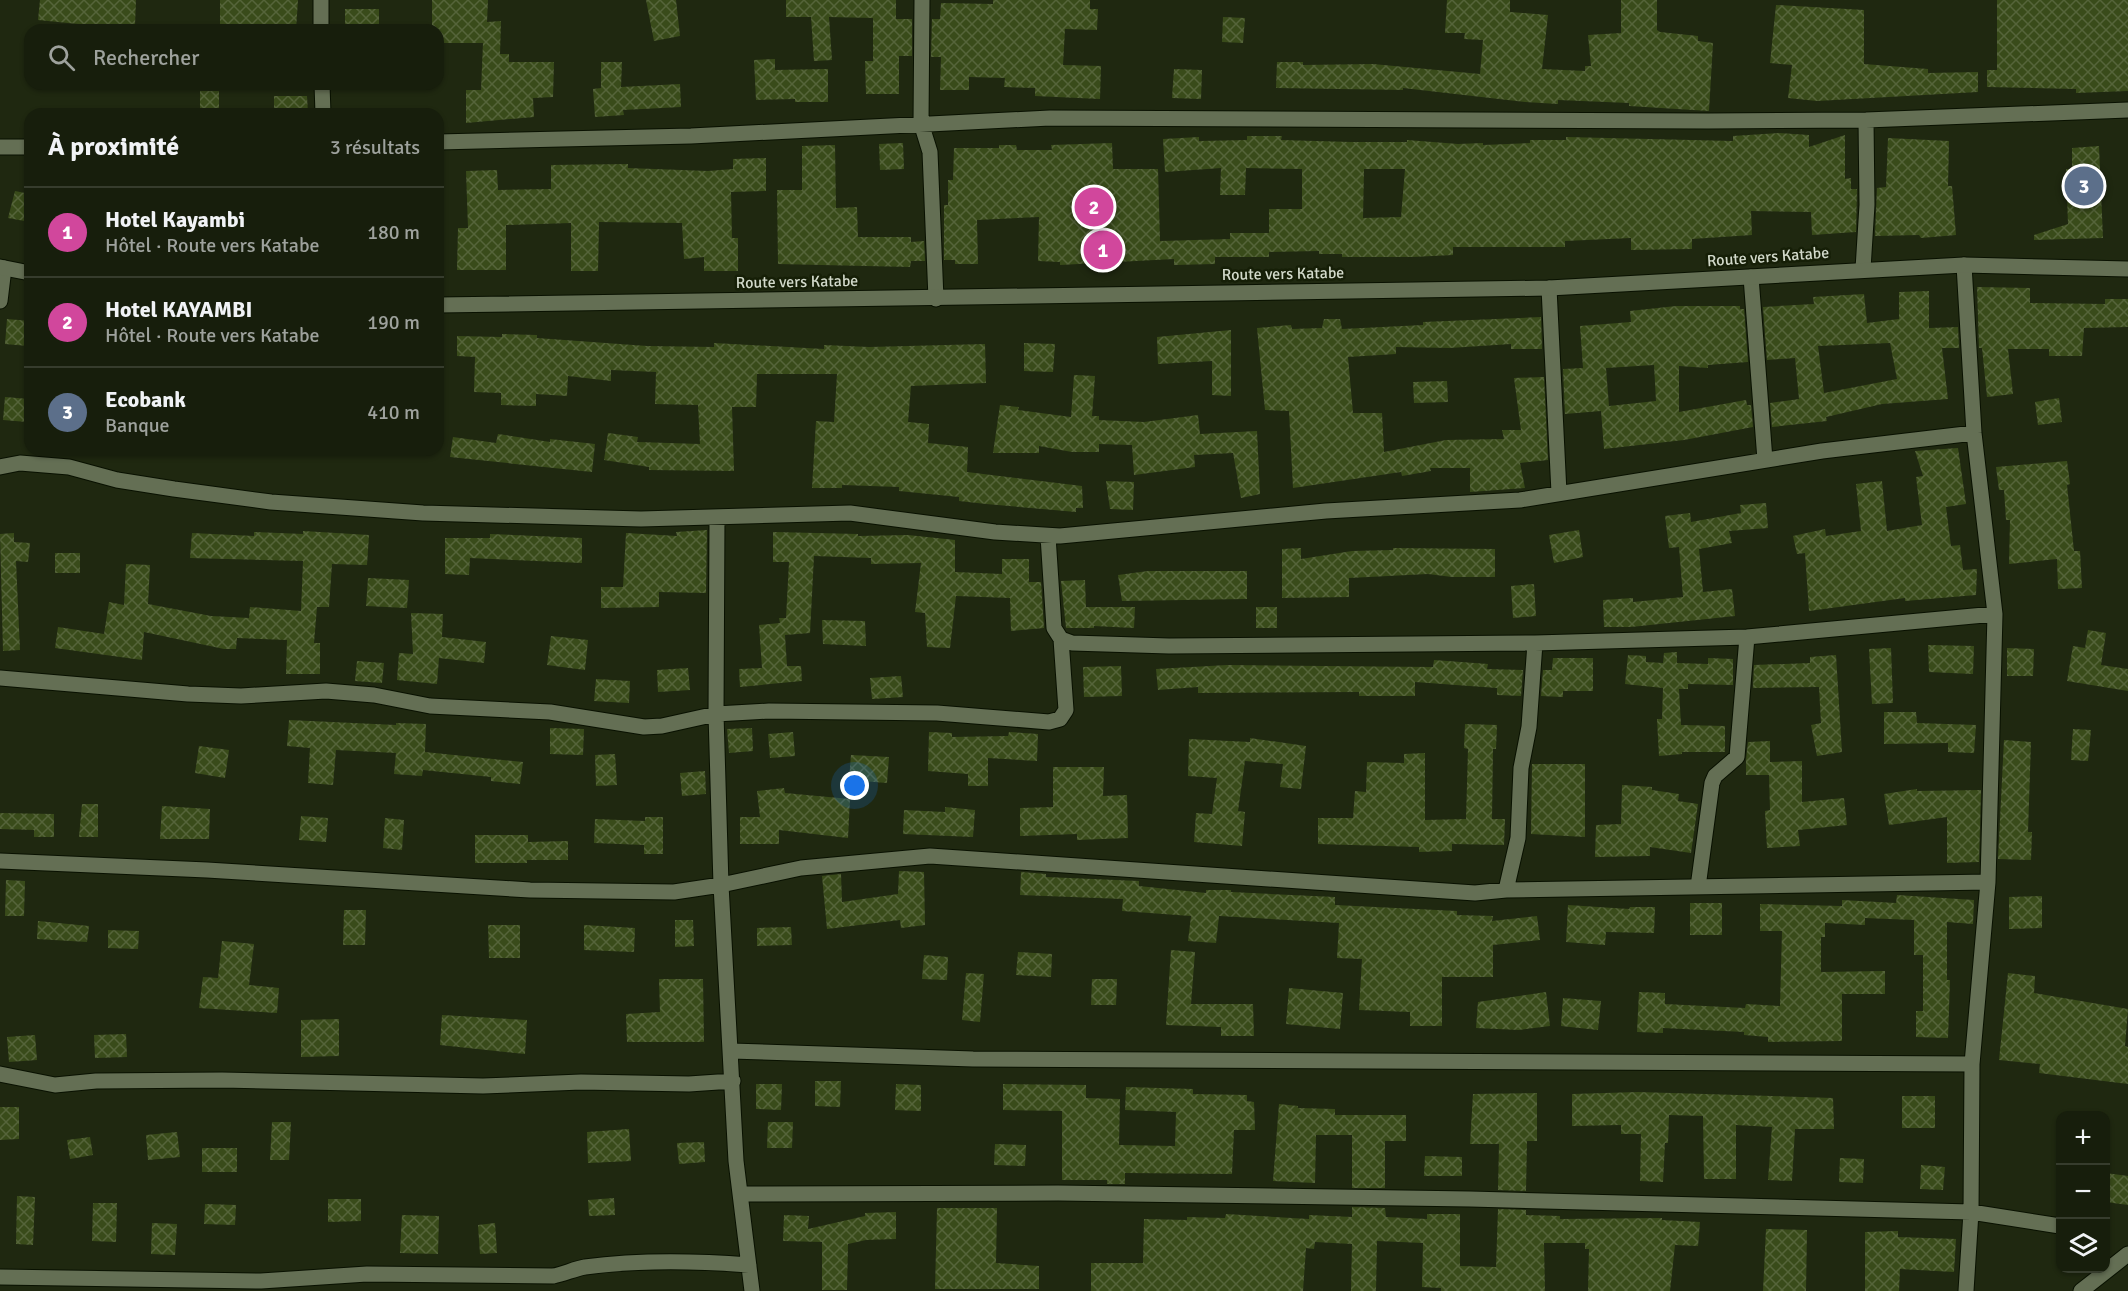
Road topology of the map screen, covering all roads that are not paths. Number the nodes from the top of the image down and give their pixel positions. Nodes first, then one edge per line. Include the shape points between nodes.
1 (321, 0) edge
2 (922, 0) edge
3 (321, 24) edge
4 (322, 90) edge
5 (323, 108) edge
6 (2128, 110) edge
7 (1866, 120) junction
8 (921, 123) junction
9 (444, 142) edge
10 (0, 147) edge
11 (24, 147) edge
12 (1964, 265) junction
13 (2, 267) edge
14 (2128, 268) edge
15 (1863, 269) junction
16 (24, 272) edge
17 (1751, 277) junction
18 (1549, 288) junction
19 (936, 299) junction
20 (0, 301) edge
21 (444, 305) edge
22 (1974, 433) junction
23 (1765, 460) junction
24 (0, 467) edge
25 (1559, 493) junction
26 (717, 518) junction
27 (1048, 536) junction
28 (1995, 614) junction
29 (1747, 637) junction
30 (1061, 639) junction
31 (1535, 643) junction
32 (0, 678) edge
33 (716, 714) junction
34 (0, 861) edge
35 (1988, 882) junction
36 (721, 885) junction
37 (1698, 887) junction
38 (1506, 890) junction
39 (731, 1051) junction
40 (1972, 1064) junction
41 (0, 1074) edge
42 (733, 1081) junction
43 (740, 1194) junction
44 (1971, 1212) junction
45 (2056, 1225) edge
46 (2117, 1256) edge
47 (749, 1265) junction
48 (0, 1277) edge
49 (752, 1291) edge
50 (1966, 1291) edge
51 (2081, 1291) edge

1 - 3 street
2 - 8 street
4 - 5 street
6 - 7 street
7 - 8 street via 1050,118
7 - 15 street
8 - 9 street via 691,136
8 - 19 street via 930,152
10 - 11 street
12 - 14 street, Route vers Katabe
12 - 15 street, Route vers Katabe
12 - 22 street
13 - 16 street
13 - 20 street
15 - 17 street, Route vers Katabe
17 - 18 street, Route vers Katabe
17 - 23 street
18 - 19 street, Route vers Katabe
18 - 25 street
19 - 21 street, Route vers Katabe
22 - 23 street
22 - 28 street
23 - 25 street
24 - 26 street via 20,463 69,467 117,480 185,491 411,512
25 - 27 street via 1520,500
26 - 27 street via 850,513
26 - 33 street
27 - 30 street via 1054,628
28 - 29 street
28 - 35 street
29 - 31 street
29 - 37 street via 1737,757 1712,783
30 - 31 street via 1072,643 1169,646
30 - 33 street via 1066,710 1060,719 1049,722 937,713
31 - 38 street via 1529,727 1521,768 1518,838
32 - 33 street via 188,694 241,696 326,691 430,706 550,712 644,727
33 - 36 street
34 - 36 street via 530,890 674,892
35 - 37 street
35 - 40 street
36 - 38 street via 801,868 930,855 1475,893
36 - 39 street
37 - 38 street
39 - 40 street via 973,1059
39 - 42 street
40 - 44 street
41 - 42 street via 55,1085 222,1080 483,1086
42 - 43 street
43 - 44 street via 1224,1196
43 - 47 street
44 - 45 street
44 - 50 street
46 - 51 street
47 - 48 street via 608,1264 553,1276 367,1274 261,1281
47 - 49 street

